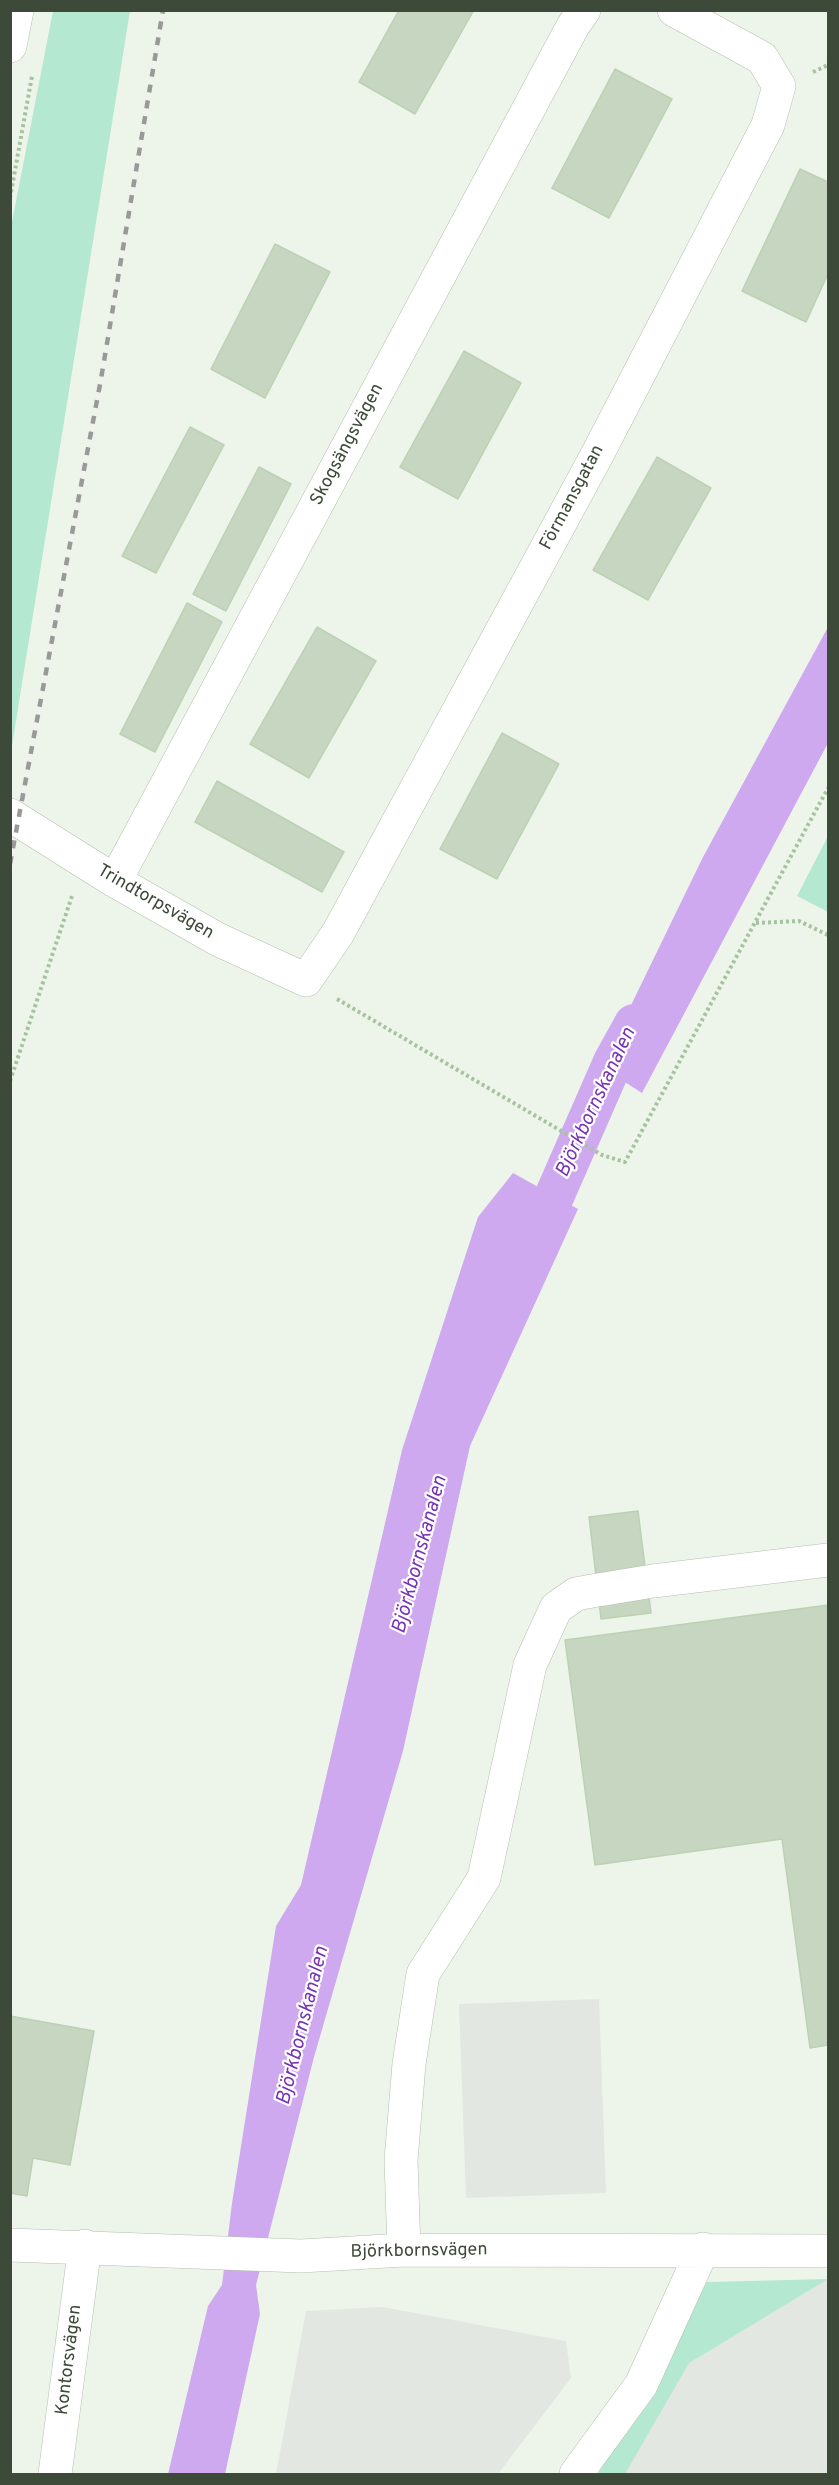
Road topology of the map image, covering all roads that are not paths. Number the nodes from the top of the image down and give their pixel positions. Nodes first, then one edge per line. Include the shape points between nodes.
1 (17, 10) edge
2 (584, 10) edge
3 (674, 10) edge
4 (10, 46) edge
5 (10, 814) edge
6 (115, 881) junction
7 (306, 980) joint
8 (828, 1560) edge
9 (10, 2245) edge
10 (85, 2246) junction
11 (703, 2249) junction
12 (404, 2250) junction
13 (828, 2251) edge
14 (55, 2475) edge
15 (576, 2475) edge

1 - 4 street
2 - 6 street, Skogsängsvägen
3 - 7 street, Förmansgatan via 762,58 779,86 768,125 585,476 338,933
5 - 6 street, Trindtorpsvägen
6 - 7 street, Trindtorpsvägen via 217,939
8 - 12 street via 592,1591 576,1594 556,1608 530,1665 484,1878 423,1974 409,2064 401,2160
9 - 10 street, Björkbornsvägen
10 - 12 street, Björkbornsvägen via 301,2256
10 - 14 street, Kontorsvägen
11 - 12 street, Björkbornsvägen
11 - 13 street, Björkbornsvägen
11 - 15 street via 641,2385

